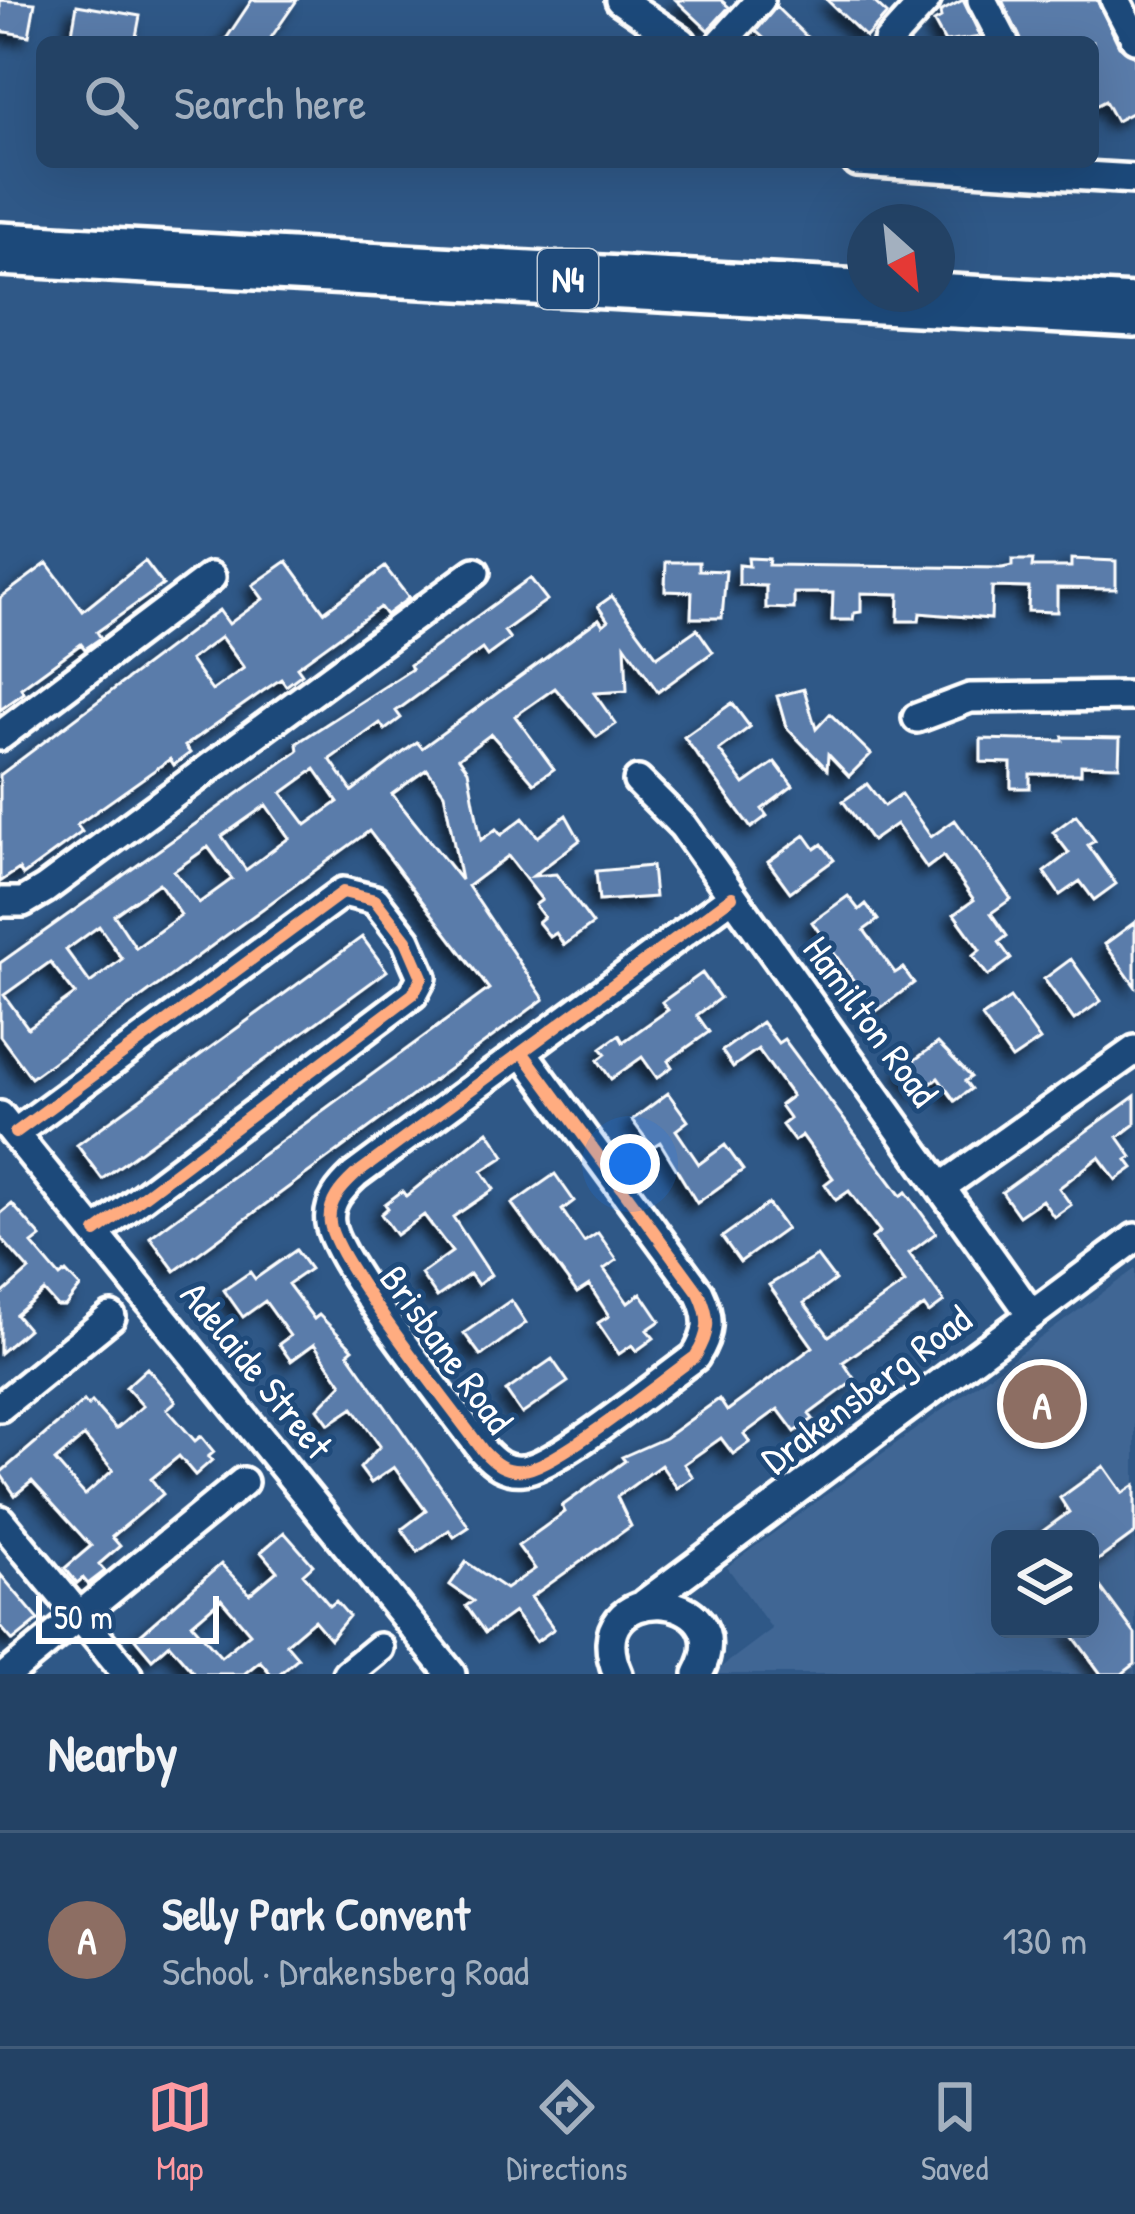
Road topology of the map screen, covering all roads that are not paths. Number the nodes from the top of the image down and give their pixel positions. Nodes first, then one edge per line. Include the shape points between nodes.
1 (620, 0) edge
2 (760, 0) edge
3 (926, 0) edge
4 (982, 0) edge
5 (1115, 0) edge
6 (673, 36) edge
7 (727, 36) edge
8 (893, 36) edge
9 (1001, 36) edge
10 (1135, 38) edge
11 (1054, 168) edge
12 (1135, 179) edge
13 (0, 249) edge
14 (241, 264) junction
15 (0, 278) edge
16 (1135, 310) edge
17 (475, 572) dead end
18 (211, 577) dead end
19 (1135, 697) edge
20 (917, 718) dead end
21 (0, 736) edge
22 (638, 781) dead end
23 (732, 897) junction
24 (0, 902) edge
25 (1135, 1050) edge
26 (523, 1053) junction
27 (7, 1125) edge
28 (944, 1186) junction
29 (96, 1232) junction
30 (1135, 1238) edge
31 (1031, 1314) junction
32 (111, 1317) dead end
33 (0, 1407) edge
34 (243, 1482) dead end
35 (0, 1520) edge
36 (645, 1604) junction
37 (79, 1616) junction
38 (379, 1648) dead end
39 (8, 1674) edge
40 (127, 1674) edge
41 (347, 1674) edge
42 (452, 1674) edge
43 (618, 1674) edge
44 (698, 1674) edge

1 - 6 street
2 - 7 street
3 - 8 street
4 - 9 street
5 - 10 street
11 - 12 street
13 - 14 highway, N4
14 - 15 highway
14 - 16 highway, N4
17 - 24 street via 45,889 22,902
18 - 21 street
19 - 20 street via 970,698
22 - 23 street, Hamilton Road via 683,826
23 - 26 street, Brisbane Road
23 - 28 street, Hamilton Road
25 - 28 street
26 - 26 street, Brisbane Road via 355,1175 329,1214 350,1267 483,1451 496,1465 521,1471 694,1357 708,1323 699,1294
27 - 29 street, Adelaide Street
27 - 29 street via 343,892 375,900 418,963 422,977 413,994
28 - 31 street, Hamilton Road
29 - 42 street, Adelaide Street
30 - 31 street, Drakensberg Road
31 - 36 street, Drakensberg Road
32 - 33 street
34 - 37 street
35 - 37 street
36 - 43 street, Drakensberg Road via 614,1632
36 - 44 street via 676,1604 700,1626 706,1654
37 - 39 street
37 - 40 street
38 - 41 street

